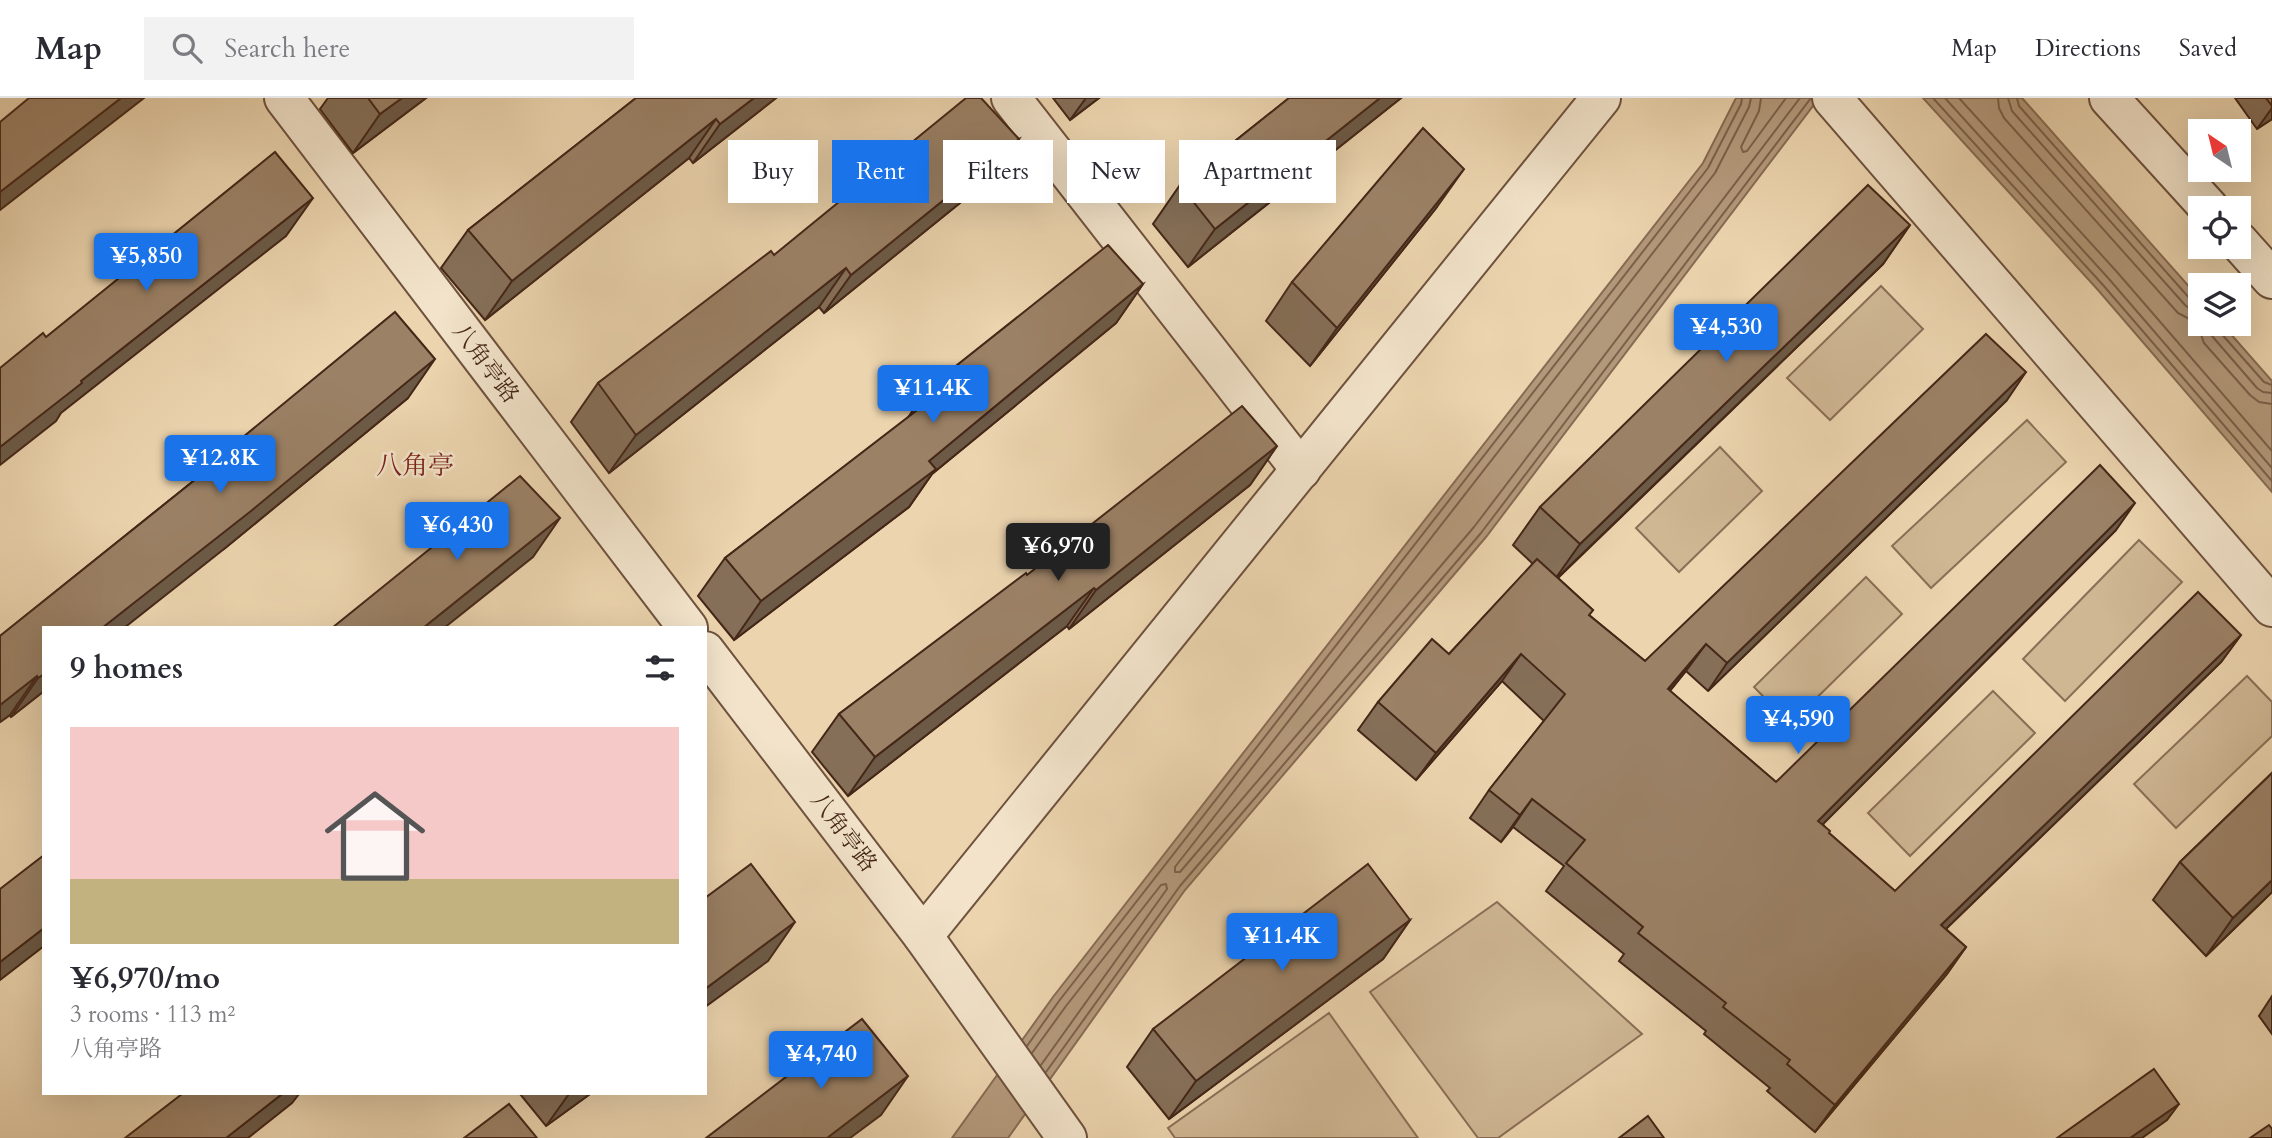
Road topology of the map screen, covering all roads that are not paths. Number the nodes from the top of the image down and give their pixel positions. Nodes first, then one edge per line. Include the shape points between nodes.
1 (284, 98) edge
2 (1011, 98) edge
3 (1601, 98) edge
4 (1832, 98) edge
5 (2109, 98) edge
6 (2198, 196) edge
7 (2251, 256) edge
8 (2272, 279) edge
9 (1301, 470) junction
10 (2272, 607) edge
11 (686, 626) edge
12 (707, 654) edge
13 (923, 936) junction
14 (1066, 1138) edge

1 - 11 street, 八角亭路
2 - 9 street
3 - 9 street
4 - 10 street
5 - 6 street
7 - 8 street
9 - 13 street
12 - 13 street, 八角亭路
13 - 14 street, 八角亭路

